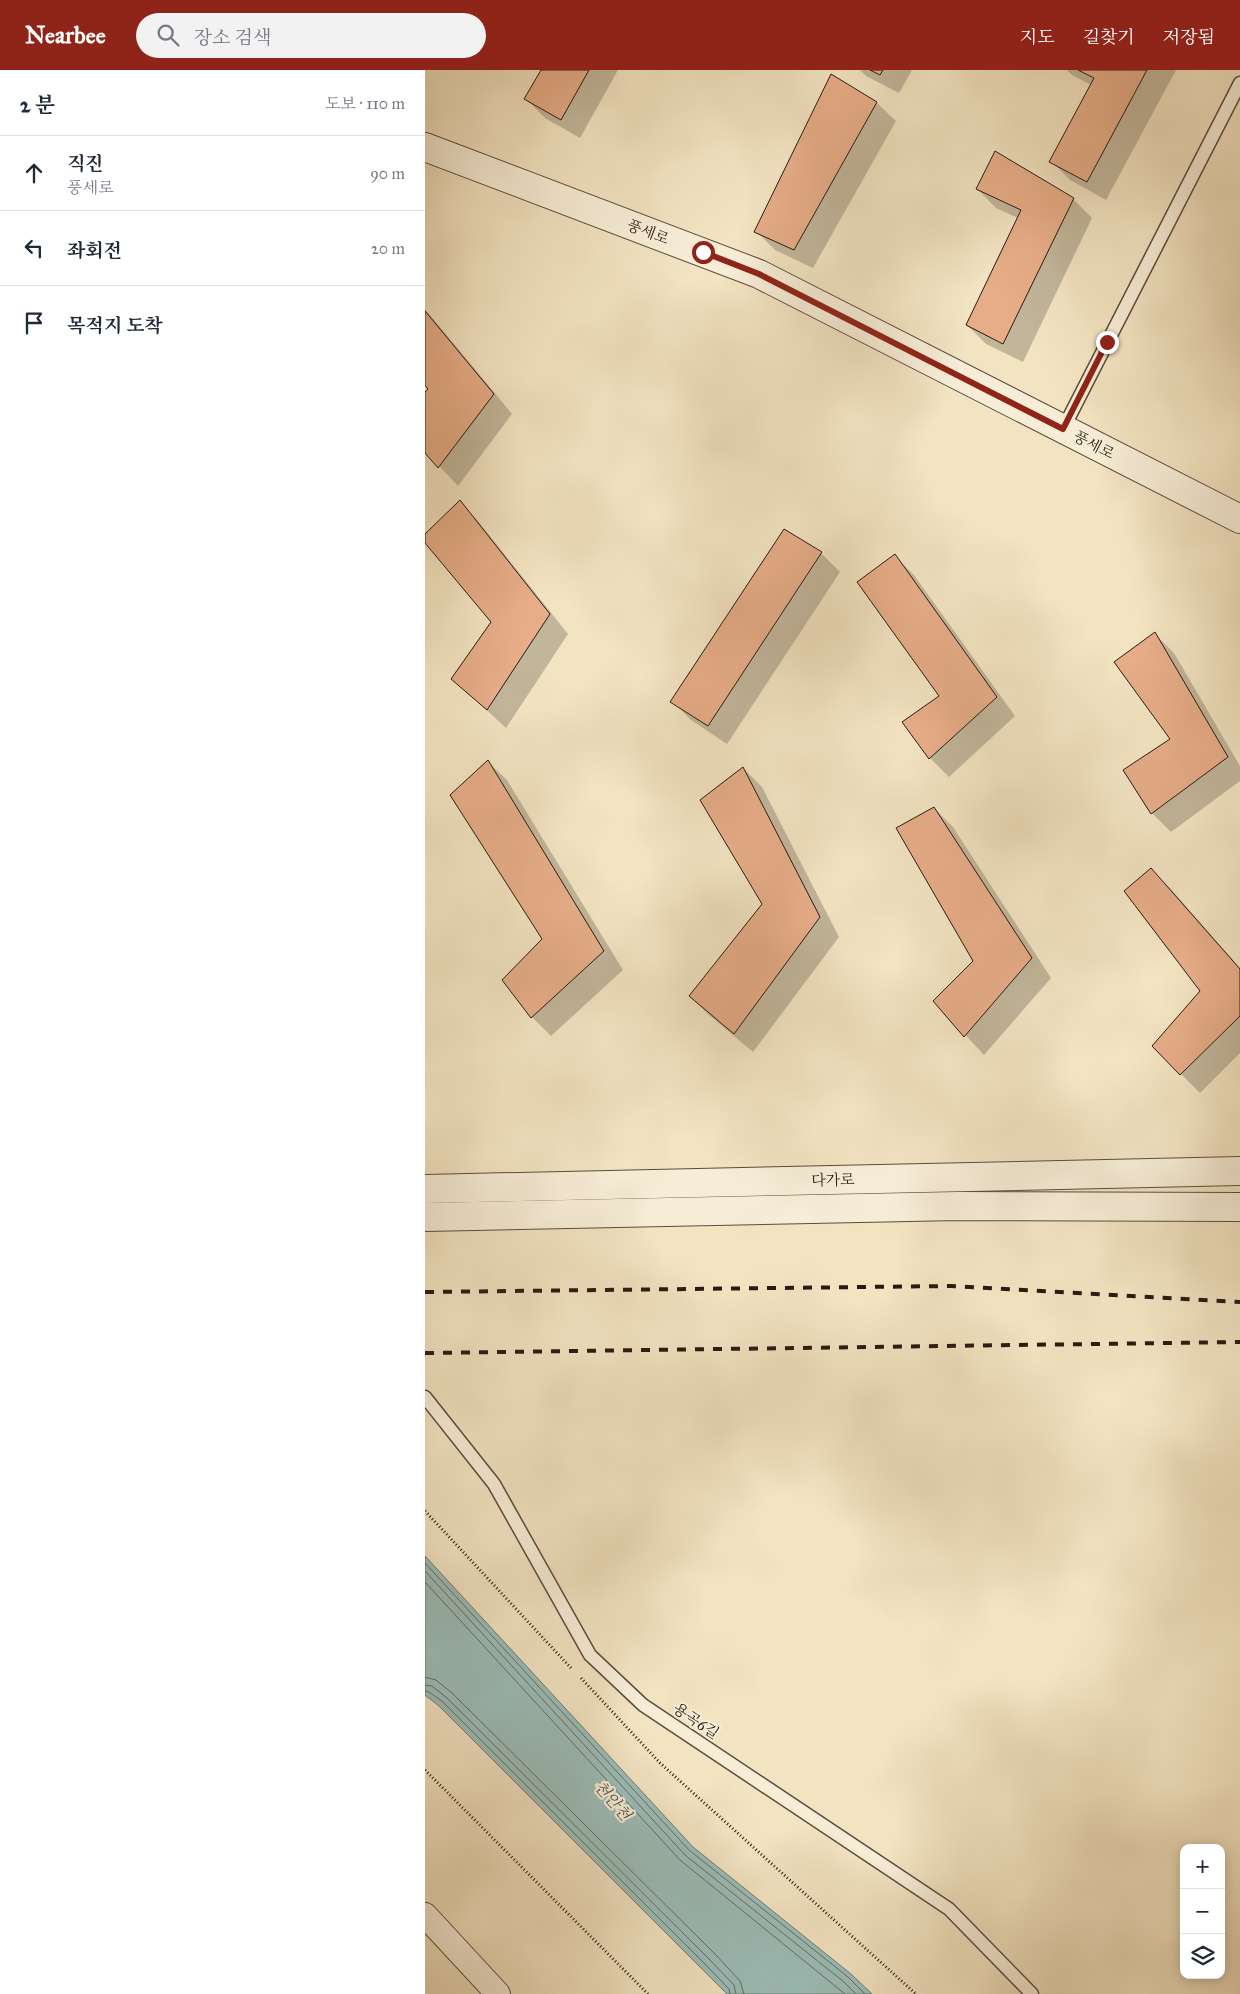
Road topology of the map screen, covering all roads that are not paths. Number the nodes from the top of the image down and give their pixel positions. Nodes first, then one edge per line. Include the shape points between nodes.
1 (1240, 83) edge
2 (425, 146) edge
3 (1063, 429) junction
4 (1240, 519) edge
5 (1240, 1171) edge
6 (425, 1190) edge
7 (1240, 1207) edge
8 (425, 1218) edge
9 (425, 1397) edge
10 (425, 1915) edge
11 (498, 1994) edge
12 (1032, 1994) edge

1 - 3 lane
2 - 3 street, 풍세로 via 759,274
3 - 4 street, 풍세로
5 - 6 street, 다가로
7 - 8 street, 다가로 via 958,1206
9 - 12 lane, 용곡6길 via 495,1484 590,1655 643,1705 949,1910
10 - 11 street

